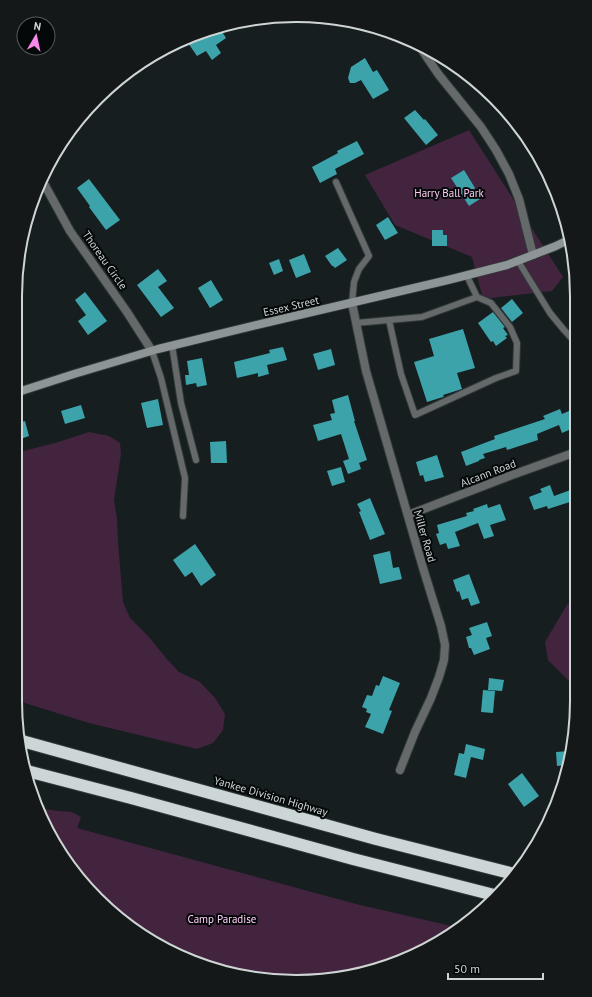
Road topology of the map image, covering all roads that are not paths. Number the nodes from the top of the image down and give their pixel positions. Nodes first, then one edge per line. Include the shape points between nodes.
1 (425, 55) edge
2 (336, 182) dead end
3 (45, 186) edge
4 (565, 242) edge
5 (533, 255) junction
6 (518, 261) junction
7 (467, 276) junction
8 (477, 296) junction
9 (352, 303) junction
10 (389, 320) junction
11 (356, 323) junction
12 (570, 336) edge
13 (172, 345) junction
14 (152, 351) junction
15 (22, 391) edge
16 (570, 454) edge
17 (196, 460) dead end
18 (408, 515) junction
19 (183, 516) dead end
20 (25, 743) edge
21 (400, 770) dead end
22 (31, 772) edge
23 (509, 873) edge
24 (491, 894) edge

1 - 5 street via 439,76 481,127 509,174 519,199
2 - 9 lane via 369,256 359,269 354,282
3 - 14 street, Thoreau Circle via 70,231 128,312
4 - 5 main road, Essex Street
5 - 6 main road, Essex Street
6 - 7 main road, Essex Street
6 - 12 lane via 550,313
7 - 8 lane
7 - 9 main road, Essex Street
8 - 10 lane via 422,318
8 - 10 lane via 491,303 510,327 517,343 516,371 416,415 401,374
9 - 11 street, Miller Road
9 - 13 main road, Essex Street
10 - 11 lane
11 - 18 street, Miller Road via 366,372
13 - 14 main road, Essex Street
13 - 17 lane via 181,403
14 - 15 main road, Essex Street
14 - 19 lane via 185,478
16 - 18 street, Alcann Road
18 - 21 street, Miller Road via 445,646 439,677
20 - 23 highway, Yankee Division Highway
22 - 24 highway

